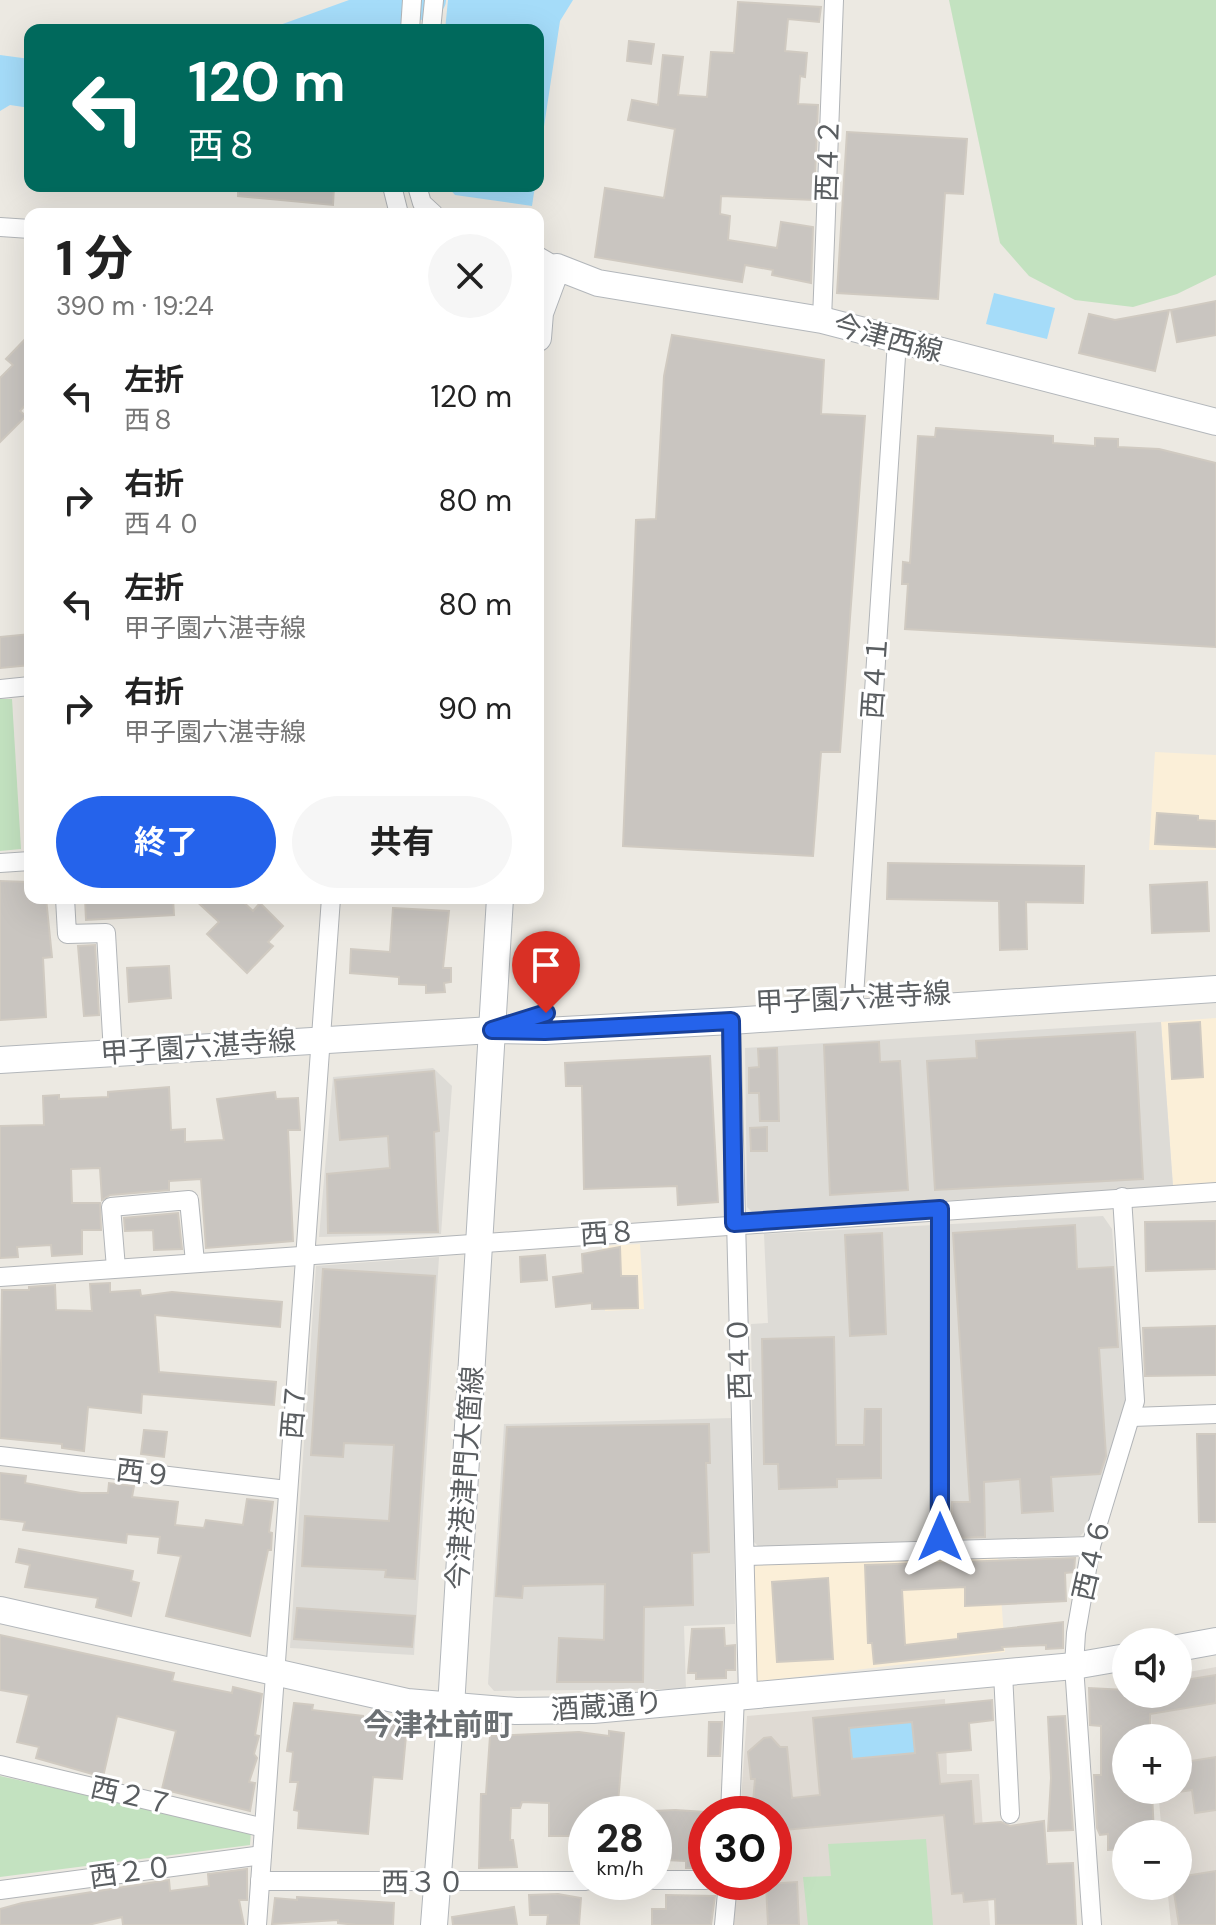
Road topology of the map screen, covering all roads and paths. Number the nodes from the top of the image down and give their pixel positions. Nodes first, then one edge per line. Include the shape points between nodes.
1 (412, 0) edge
2 (434, 0) edge
3 (834, 0) edge
4 (410, 24) edge
5 (432, 24) edge
6 (0, 227) edge
7 (24, 229) edge
8 (544, 262) edge
9 (822, 320) junction
10 (897, 341) junction
11 (1216, 422) edge
12 (24, 687) edge
13 (0, 689) edge
14 (24, 861) edge
15 (0, 863) edge
16 (65, 904) edge
17 (331, 904) edge
18 (500, 904) edge
19 (1216, 974) edge
20 (1216, 989) edge
21 (854, 1006) junction
22 (731, 1021) junction
23 (492, 1030) junction
24 (323, 1039) junction
25 (113, 1053) junction
26 (0, 1060) edge
27 (1216, 1192) edge
28 (1122, 1197) junction
29 (940, 1209) junction
30 (734, 1223) junction
31 (480, 1242) junction
32 (307, 1254) junction
33 (195, 1262) junction
34 (116, 1268) junction
35 (0, 1277) edge
36 (1216, 1414) edge
37 (1132, 1417) junction
38 (0, 1456) edge
39 (287, 1490) junction
40 (1091, 1546) junction
41 (939, 1549) junction
42 (746, 1556) junction
43 (0, 1610) edge
44 (1216, 1641) edge
45 (1192, 1645) edge
46 (1112, 1659) edge
47 (1074, 1666) junction
48 (277, 1672) junction
49 (1003, 1673) junction
50 (742, 1696) junction
51 (451, 1707) junction
52 (0, 1765) edge
53 (732, 1796) edge
54 (1010, 1814) dead end
55 (264, 1828) junction
56 (262, 1855) junction
57 (260, 1881) junction
58 (568, 1881) edge
59 (437, 1883) junction
60 (0, 1890) edge
61 (726, 1900) edge
62 (257, 1925) edge
63 (434, 1925) edge
64 (724, 1925) edge
65 (1092, 1925) edge

1 - 4 street
2 - 5 street
3 - 9 street, 西４２
6 - 7 street
8 - 9 main road, 今津西線 via 598,283
9 - 10 main road, 今津西線
10 - 11 main road, 今津西線
10 - 21 street, 西４１
12 - 13 street
14 - 15 street
16 - 25 street via 67,934 106,933
17 - 24 street, 西７
18 - 23 main road, 今津港津門大箇線
19 - 21 main road, 甲子園六湛寺線
20 - 21 main road, 甲子園六湛寺線
21 - 22 main road, 甲子園六湛寺線
21 - 23 main road, 甲子園六湛寺線 via 546,1013
22 - 23 main road, 甲子園六湛寺線
22 - 30 street, 西４０
23 - 24 main road, 甲子園六湛寺線
23 - 31 main road, 今津港津門大箇線
24 - 25 main road, 甲子園六湛寺線
24 - 32 street, 西７
25 - 26 main road, 甲子園六湛寺線
27 - 28 street, 西８
28 - 29 street, 西８
28 - 37 street, 西４６
29 - 30 street, 西８
29 - 41 street
30 - 31 street, 西８
30 - 42 street, 西４０
31 - 32 street, 西８
31 - 51 main road, 今津港津門大箇線
32 - 33 street, 西８
32 - 39 street, 西７
33 - 34 street, 西８
33 - 34 street via 189,1200 111,1207
34 - 35 street, 西８
36 - 37 street
37 - 40 street, 西４６
38 - 39 street, 西９
39 - 48 street, 西７
40 - 41 street
40 - 47 street, 西４６
41 - 42 street
42 - 50 street, 西４０
43 - 48 main road, 酒蔵通り
44 - 45 main road
46 - 47 main road, 酒蔵通り
47 - 49 main road, 酒蔵通り
47 - 65 street, 西４６
48 - 51 main road, 酒蔵通り
48 - 55 street, 西７
49 - 50 main road, 酒蔵通り
49 - 54 street
50 - 51 main road, 酒蔵通り via 593,1710
50 - 53 street, 西４０
51 - 59 main road, 今津港津門大箇線
52 - 55 street, 西２７
55 - 56 street, 西７
56 - 57 street, 西７
56 - 60 street, 西２０
57 - 59 street, 西３０
57 - 62 street, 西７
58 - 59 street, 西３０
59 - 63 main road, 今津港津門大箇線
61 - 64 street

